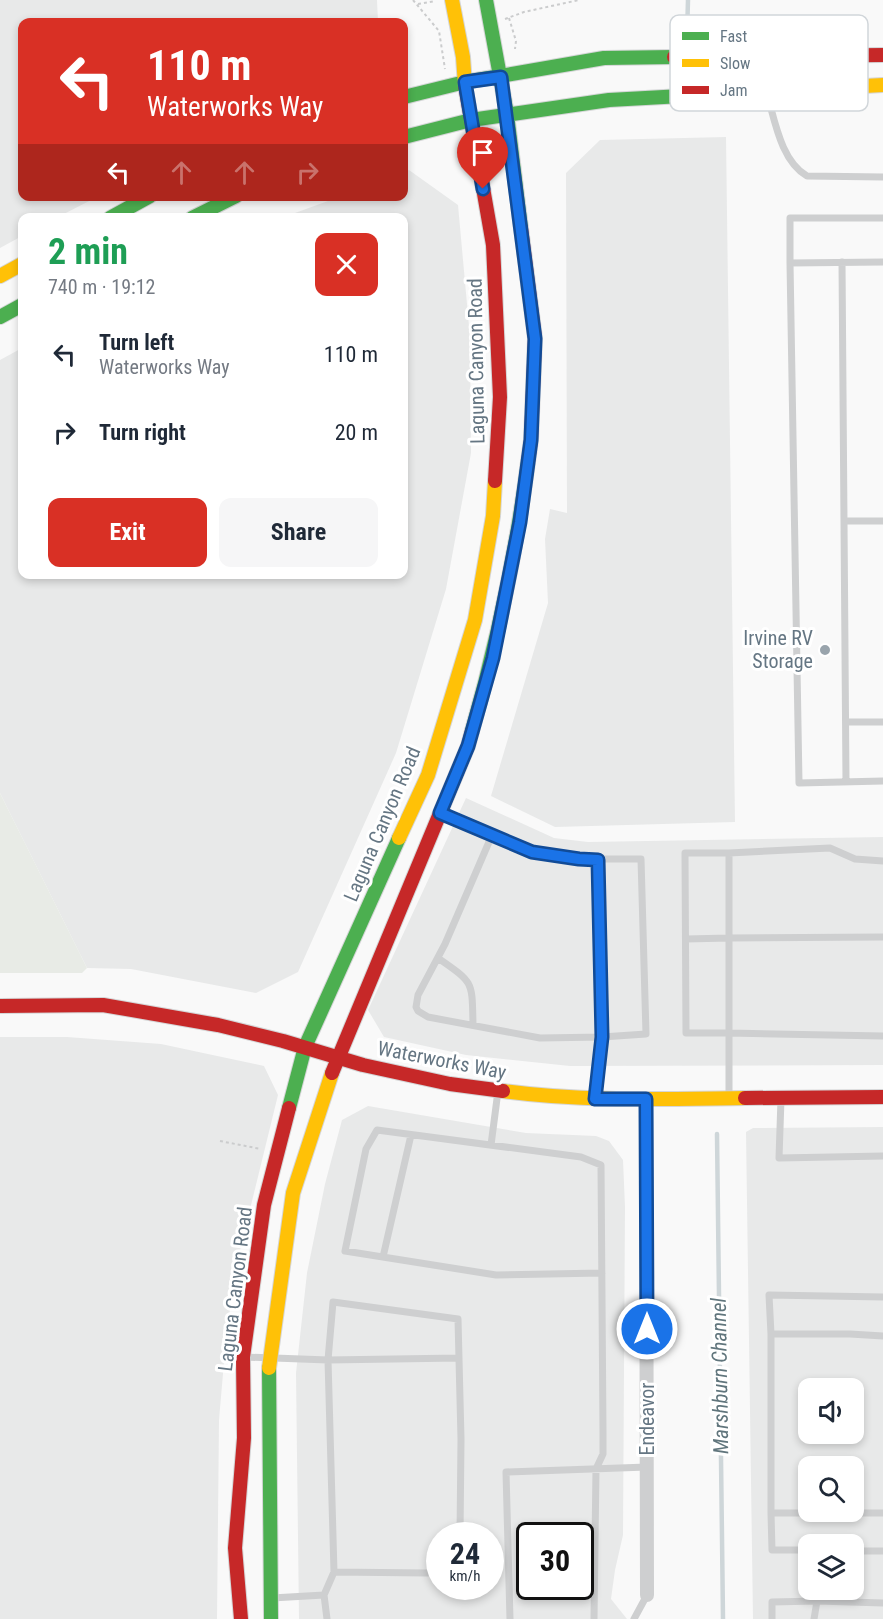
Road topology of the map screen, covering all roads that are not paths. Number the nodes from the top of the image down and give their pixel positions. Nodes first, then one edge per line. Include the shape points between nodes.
1 (452, 0) edge
2 (486, 0) edge
3 (868, 55) edge
4 (883, 55) edge
5 (670, 57) edge
6 (501, 77) junction
7 (465, 82) junction
8 (883, 85) edge
9 (868, 86) edge
10 (408, 97) edge
11 (670, 97) edge
12 (772, 111) edge
13 (507, 114) junction
14 (471, 120) junction
15 (408, 136) edge
16 (883, 177) edge
17 (141, 201) edge
18 (226, 201) edge
19 (119, 213) edge
20 (202, 213) edge
21 (883, 218) edge
22 (842, 262) junction
23 (883, 262) edge
24 (790, 263) junction
25 (18, 266) edge
26 (0, 276) edge
27 (18, 307) edge
28 (0, 317) edge
29 (844, 520) junction
30 (883, 521) edge
31 (846, 722) junction
32 (883, 722) edge
33 (846, 782) junction
34 (883, 782) edge
35 (440, 813) junction
36 (492, 835) junction
37 (729, 853) junction
38 (598, 860) junction
39 (883, 861) edge
40 (883, 937) edge
41 (729, 938) junction
42 (686, 939) junction
43 (438, 958) junction
44 (0, 1006) edge
45 (472, 1024) junction
46 (729, 1033) junction
47 (883, 1036) edge
48 (602, 1037) junction
49 (305, 1047) junction
50 (338, 1056) junction
51 (498, 1091) junction
52 (883, 1097) edge
53 (781, 1098) junction
54 (595, 1099) junction
55 (646, 1099) junction
56 (729, 1099) junction
57 (411, 1135) junction
58 (491, 1145) junction
59 (883, 1156) edge
60 (383, 1257) junction
61 (602, 1274) junction
62 (883, 1297) edge
63 (771, 1335) junction
64 (883, 1336) edge
65 (243, 1357) junction
66 (459, 1358) junction
67 (269, 1359) junction
68 (328, 1360) junction
69 (647, 1467) junction
70 (596, 1469) junction
71 (771, 1513) junction
72 (883, 1513) edge
73 (460, 1522) edge
74 (798, 1550) edge
75 (864, 1551) edge
76 (883, 1551) edge
77 (334, 1572) junction
78 (426, 1573) edge
79 (324, 1595) junction
80 (647, 1595) joint
81 (270, 1598) junction
82 (818, 1601) junction
83 (883, 1603) edge
84 (240, 1619) edge
85 (271, 1619) edge
86 (327, 1619) edge
87 (510, 1619) edge
88 (594, 1619) edge
89 (634, 1619) edge
90 (772, 1619) edge
91 (814, 1619) edge

1 - 7 main road, Laguna Canyon Road
2 - 6 main road
3 - 4 main road
5 - 6 main road via 604,58
6 - 7 main road
6 - 13 main road
7 - 10 main road
7 - 14 main road, Laguna Canyon Road
8 - 9 main road
11 - 13 main road via 609,100
12 - 16 lane via 792,164 800,172 807,176
13 - 14 main road
13 - 35 main road via 535,339 531,440 520,522 493,658 468,746
14 - 15 main road
14 - 49 main road, Laguna Canyon Road via 494,245 500,397 493,516 475,620 428,775
17 - 19 main road
18 - 20 main road
21 - 24 lane via 790,218
22 - 23 lane
22 - 24 lane
22 - 29 lane
24 - 33 lane via 800,783
25 - 26 main road
27 - 28 main road
29 - 30 lane
29 - 31 lane
31 - 32 lane
31 - 33 lane
33 - 34 lane
35 - 36 lane
35 - 50 main road
36 - 38 lane via 532,852
36 - 43 lane
37 - 39 lane via 830,848 855,859
37 - 41 lane
37 - 42 lane via 685,853
38 - 48 lane
38 - 48 lane via 641,859 646,1034
40 - 41 lane
41 - 42 lane
41 - 46 lane
42 - 46 lane via 686,1033
43 - 45 lane via 465,977 472,991
43 - 45 lane via 418,995 418,1011 428,1017
44 - 49 main road, Waterworks Way via 103,1005 218,1025
45 - 48 lane via 540,1038
46 - 47 lane
46 - 56 lane
48 - 54 lane
49 - 50 main road, Waterworks Way
49 - 65 main road, Laguna Canyon Road via 264,1205
50 - 51 main road, Waterworks Way via 363,1065
50 - 67 main road via 293,1193
51 - 54 main road, Waterworks Way
51 - 58 lane
52 - 53 main road, Waterworks Way
53 - 56 main road, Waterworks Way
53 - 59 lane via 779,1158
54 - 55 main road, Waterworks Way
55 - 56 main road, Waterworks Way
55 - 69 street, Endeavor
57 - 58 lane
57 - 60 lane
57 - 60 lane via 377,1130 366,1149 345,1251
58 - 61 lane via 581,1157 601,1164
60 - 61 lane via 496,1275
61 - 70 lane via 603,1454
62 - 63 lane via 769,1294
63 - 64 lane
63 - 71 lane
65 - 67 lane
65 - 84 main road, Laguna Canyon Road via 244,1438 235,1548
66 - 68 lane
66 - 68 lane via 458,1319 333,1302
66 - 73 lane
67 - 68 lane
67 - 81 main road
68 - 77 lane
69 - 70 lane
69 - 80 street, Endeavor
70 - 87 lane via 506,1472
70 - 88 lane
71 - 72 lane
71 - 74 lane via 772,1550
75 - 76 lane
77 - 78 lane
77 - 79 lane
79 - 81 lane
79 - 86 lane
80 - 89 lane
81 - 85 main road
82 - 83 lane
82 - 90 lane via 772,1602
82 - 91 lane

